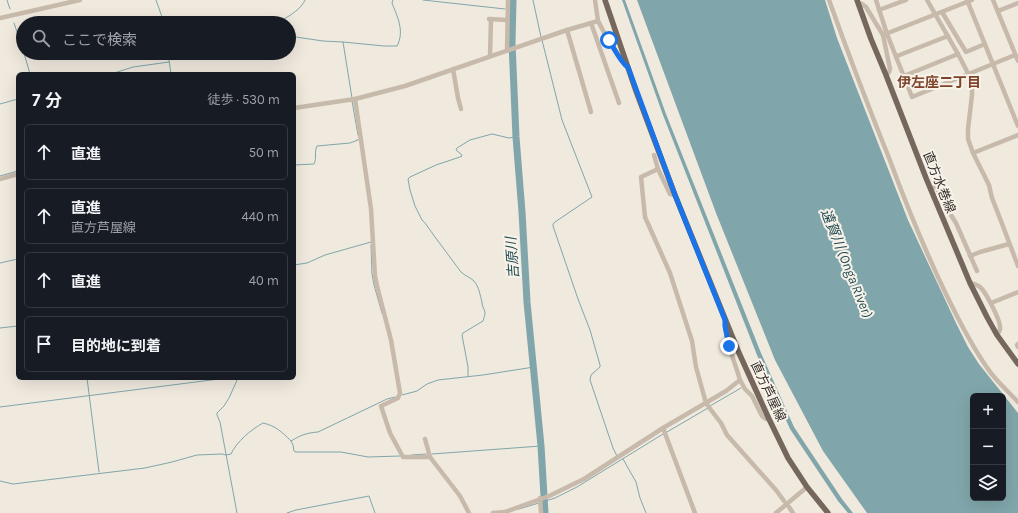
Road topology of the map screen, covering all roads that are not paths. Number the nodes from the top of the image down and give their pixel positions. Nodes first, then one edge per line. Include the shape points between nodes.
1 (80, 0) edge
2 (508, 0) edge
3 (595, 0) edge
4 (605, 0) edge
5 (829, 0) edge
6 (876, 0) edge
7 (906, 0) edge
8 (927, 0) edge
9 (993, 0) edge
10 (969, 1) edge
11 (857, 2) edge
12 (1018, 3) edge
13 (879, 10) junction
14 (998, 11) junction
15 (942, 12) junction
16 (936, 14) junction
17 (0, 18) edge
18 (507, 20) junction
19 (598, 21) junction
20 (591, 22) junction
21 (567, 30) junction
22 (885, 34) junction
23 (948, 36) junction
24 (985, 44) junction
25 (507, 50) junction
26 (958, 54) junction
27 (490, 56) junction
28 (896, 56) junction
29 (1017, 59) edge
30 (993, 64) junction
31 (628, 67) junction
32 (453, 69) junction
33 (968, 74) junction
34 (886, 75) junction
35 (904, 76) junction
36 (354, 100) junction
37 (619, 103) dead end
38 (296, 108) edge
39 (461, 109) dead end
40 (592, 112) dead end
41 (1018, 126) edge
42 (1018, 135) edge
43 (973, 153) junction
44 (654, 155) dead end
45 (658, 169) junction
46 (16, 175) edge
47 (0, 179) edge
48 (930, 189) junction
49 (675, 195) junction
50 (1009, 244) junction
51 (970, 256) junction
52 (1018, 266) edge
53 (976, 271) dead end
54 (970, 283) junction
55 (1018, 292) edge
56 (991, 303) junction
57 (725, 320) junction
58 (997, 335) junction
59 (1018, 344) edge
60 (1018, 347) edge
61 (1018, 364) edge
62 (740, 380) junction
63 (1018, 402) edge
64 (706, 403) junction
65 (769, 419) junction
66 (664, 428) junction
67 (425, 439) dead end
68 (430, 456) junction
69 (807, 487) junction
70 (540, 498) junction
71 (784, 501) dead end
72 (789, 507) dead end
73 (469, 513) edge
74 (493, 513) edge
75 (541, 513) edge
76 (695, 513) edge
77 (776, 513) edge
78 (793, 513) edge
79 (828, 513) edge

1 - 17 street
2 - 18 street
3 - 19 street
4 - 31 main road, 直方芦屋線
5 - 63 street via 898,183 938,277 976,352
6 - 13 street
7 - 13 street
8 - 16 street
9 - 14 street
10 - 15 street
10 - 24 street
11 - 22 street via 866,7
11 - 34 main road, 直方水巻線
12 - 14 street
13 - 22 street
14 - 29 street
15 - 16 street
15 - 24 street via 966,52
16 - 22 street
16 - 23 street
18 - 25 street
18 - 27 street via 489,19
19 - 20 street
19 - 31 street via 621,60
20 - 21 street
20 - 37 street
21 - 25 street
21 - 40 street
22 - 28 street
22 - 34 street via 890,69
23 - 26 street
23 - 28 street
24 - 30 street
25 - 27 street
26 - 33 street
26 - 35 street
27 - 32 street
28 - 35 street
29 - 30 street
30 - 33 street
30 - 41 street
31 - 49 main road, 直方芦屋線
32 - 36 street
32 - 39 street
33 - 35 street via 912,97
33 - 43 street via 972,81 968,138
34 - 48 main road, 直方水巻線
36 - 38 street
36 - 68 street via 371,208 376,281 391,340 400,393 398,398 381,406 390,433 403,457
42 - 43 street
43 - 50 street via 989,185
44 - 45 street
45 - 49 street via 670,194
45 - 64 street via 641,177 645,216 670,273 692,341
46 - 47 street
48 - 51 street via 937,188
48 - 54 main road, 直方水巻線
49 - 57 main road, 直方芦屋線
50 - 51 street
50 - 52 street
51 - 53 street
54 - 56 street via 982,289
54 - 58 main road, 直方水巻線
55 - 56 street
56 - 58 street via 1000,326
57 - 62 street via 729,346
57 - 65 main road, 直方芦屋線
58 - 61 main road, 直方水巻線
59 - 60 street
62 - 64 street
62 - 65 street via 762,416
64 - 66 street
64 - 71 street via 727,435
65 - 69 main road, 直方芦屋線 via 788,458
66 - 70 street via 584,479
66 - 76 street
67 - 68 street
68 - 73 street via 460,496
69 - 77 street
69 - 79 main road, 直方芦屋線
70 - 74 street via 504,512
70 - 75 street
72 - 78 street

